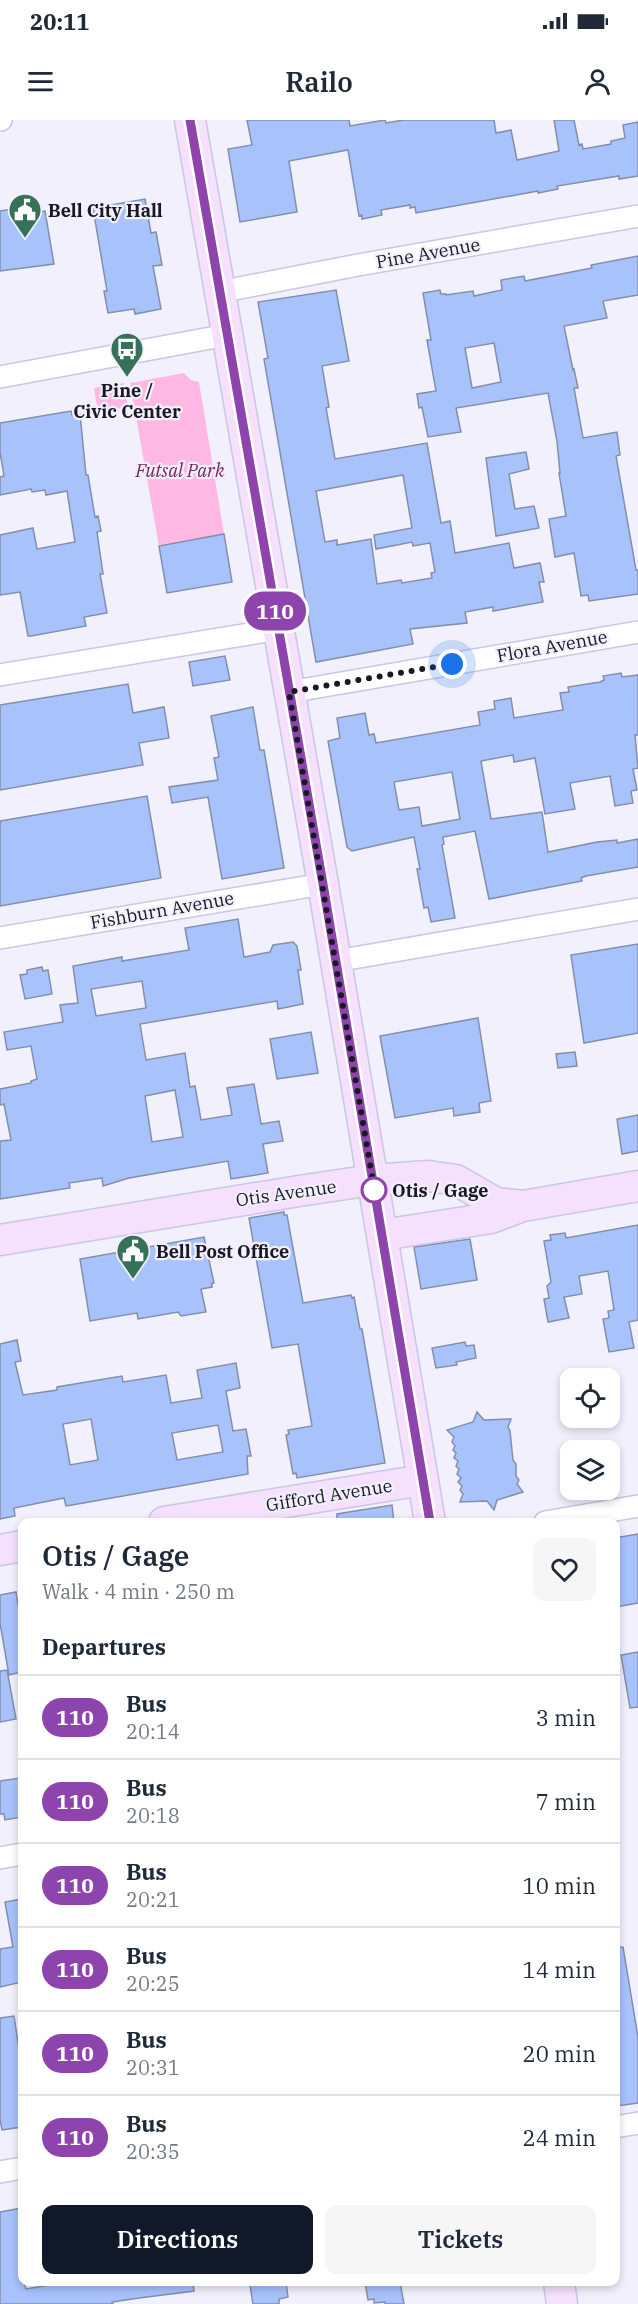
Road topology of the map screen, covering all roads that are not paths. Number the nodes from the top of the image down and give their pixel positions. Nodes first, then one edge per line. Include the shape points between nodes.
1 (190, 120) edge
2 (638, 216) edge
3 (219, 292) junction
4 (227, 335) junction
5 (0, 376) edge
6 (279, 629) junction
7 (638, 632) edge
8 (0, 675) edge
9 (289, 692) junction
10 (323, 884) junction
11 (638, 909) edge
12 (0, 938) edge
13 (336, 961) junction
14 (372, 1180) junction
15 (638, 1186) edge
16 (523, 1206) junction
17 (382, 1236) junction
18 (0, 1240) edge
19 (423, 1480) junction
20 (638, 1506) edge
21 (189, 1518) edge
22 (429, 1518) edge
23 (568, 1518) edge
24 (18, 1547) edge
25 (0, 1550) edge
26 (18, 1855) edge
27 (0, 1858) edge
28 (638, 2123) edge
29 (620, 2126) edge
30 (18, 2169) edge
31 (0, 2172) edge
32 (560, 2286) edge
33 (562, 2304) edge

1 - 3 main road
2 - 3 street, Pine Avenue
3 - 4 main road
4 - 5 street
4 - 6 main road
6 - 8 street
6 - 9 main road
7 - 9 street, Flora Avenue
9 - 10 main road
10 - 12 street, Fishburn Avenue
10 - 13 main road
11 - 13 street
13 - 14 main road
14 - 16 main road, Otis Avenue via 429,1176 456,1180 496,1203
14 - 17 main road
14 - 18 main road, Otis Avenue
15 - 16 main road, Otis Avenue
16 - 17 main road via 491,1218
17 - 19 main road
19 - 21 main road, Gifford Avenue
19 - 22 main road
20 - 23 street
24 - 25 main road
26 - 27 street
28 - 29 street
30 - 31 street
32 - 33 main road

